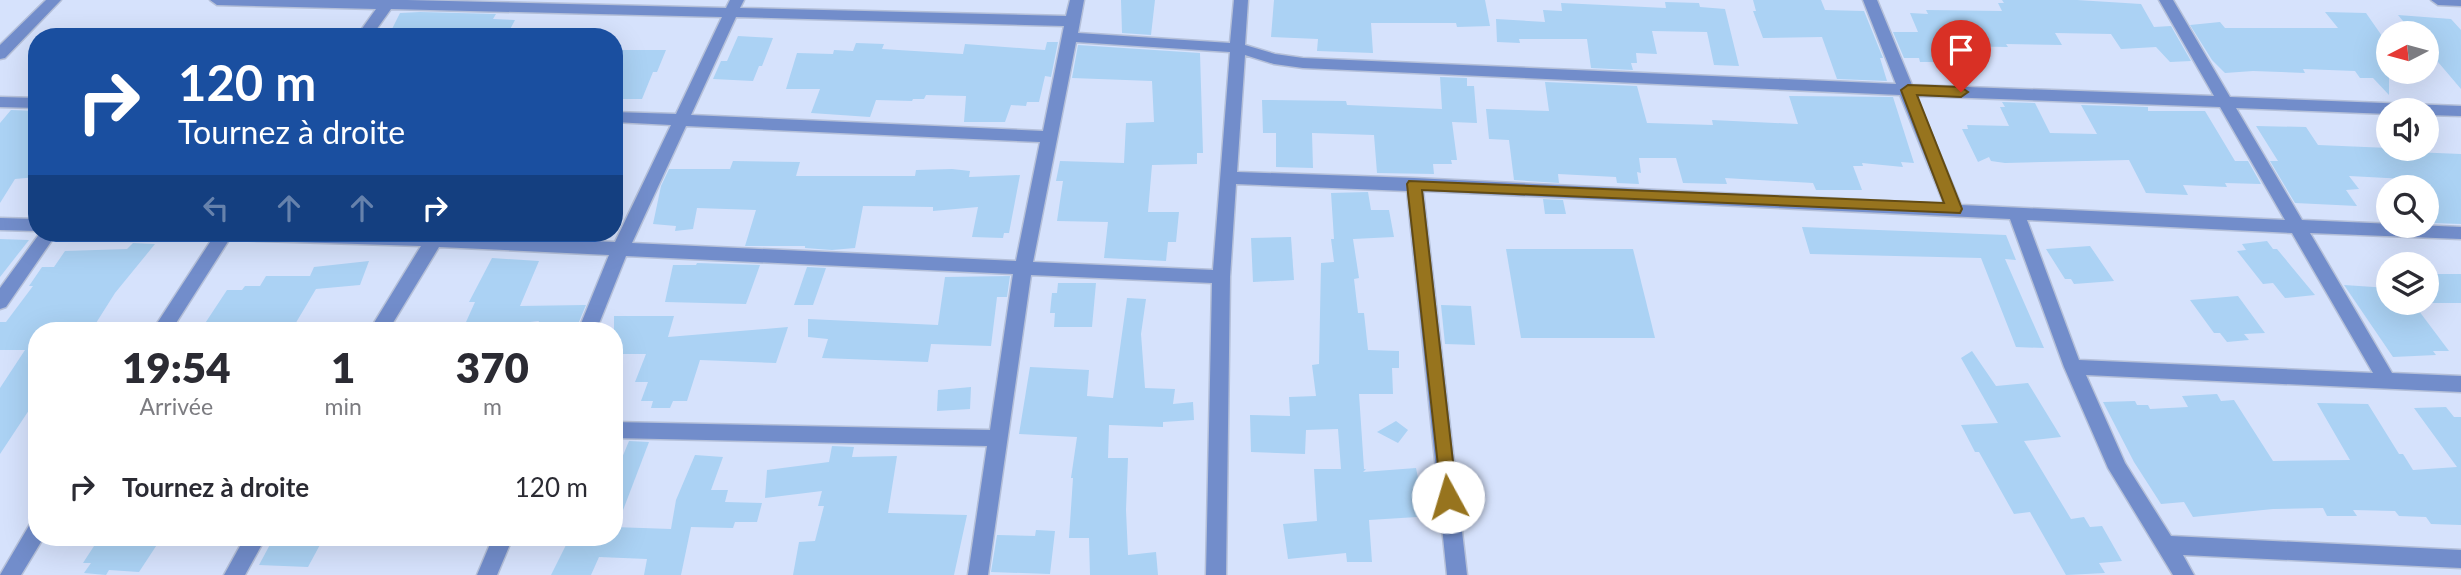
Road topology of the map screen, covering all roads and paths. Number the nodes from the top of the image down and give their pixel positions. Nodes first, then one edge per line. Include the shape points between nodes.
1 (54, 0) edge
2 (217, 0) edge
3 (1077, 0) edge
4 (1241, 0) edge
5 (1870, 0) edge
6 (2166, 0) edge
7 (2438, 0) edge
8 (2452, 0) edge
9 (2461, 1) edge
10 (388, 2) edge
11 (734, 6) edge
12 (2461, 11) edge
13 (369, 28) edge
14 (1071, 29) junction
15 (1237, 48) junction
16 (0, 54) edge
17 (1908, 90) junction
18 (0, 102) edge
19 (2227, 102) junction
20 (28, 103) edge
21 (2461, 111) edge
22 (623, 117) edge
23 (681, 119) junction
24 (1049, 137) junction
25 (1229, 178) junction
26 (1414, 184) junction
27 (1954, 209) junction
28 (2016, 213) junction
29 (0, 224) edge
30 (28, 225) edge
31 (2296, 227) junction
32 (2461, 233) edge
33 (43, 242) edge
34 (219, 242) edge
35 (432, 242) edge
36 (470, 242) edge
37 (620, 250) junction
38 (1023, 268) junction
39 (1221, 277) junction
40 (0, 302) edge
41 (167, 322) edge
42 (384, 322) edge
43 (591, 322) edge
44 (2073, 367) junction
45 (2387, 381) junction
46 (2461, 384) edge
47 (623, 430) edge
48 (998, 438) junction
49 (28, 545) edge
50 (2164, 545) junction
51 (251, 546) edge
52 (499, 546) edge
53 (2461, 559) edge
54 (10, 575) edge
55 (234, 575) edge
56 (487, 575) edge
57 (978, 575) edge
58 (1216, 575) edge
59 (1457, 575) edge
60 (2184, 575) edge

1 - 16 street
2 - 10 street
3 - 14 street
4 - 15 street
5 - 17 street
6 - 19 street
7 - 8 street
8 - 9 street
8 - 12 street
10 - 11 street
10 - 13 street
11 - 14 street
11 - 23 street
14 - 15 street
14 - 24 street
15 - 17 street via 1303,62
15 - 25 street
17 - 19 street
17 - 27 street
18 - 20 street
19 - 21 street
19 - 31 street
22 - 23 street
23 - 24 street
23 - 37 street
24 - 38 street
25 - 26 street
25 - 39 street
26 - 27 street
26 - 59 street
27 - 28 street
28 - 31 street
28 - 44 street
29 - 30 street
31 - 32 street
31 - 45 street
33 - 40 street
34 - 41 street
35 - 42 street
36 - 37 street
37 - 38 street
37 - 43 street
38 - 39 street
38 - 48 street
39 - 58 street
44 - 45 street
44 - 50 street via 2118,468
45 - 46 street
47 - 48 street
48 - 57 street
49 - 54 street
50 - 53 street
50 - 60 street
51 - 55 street
52 - 56 street

